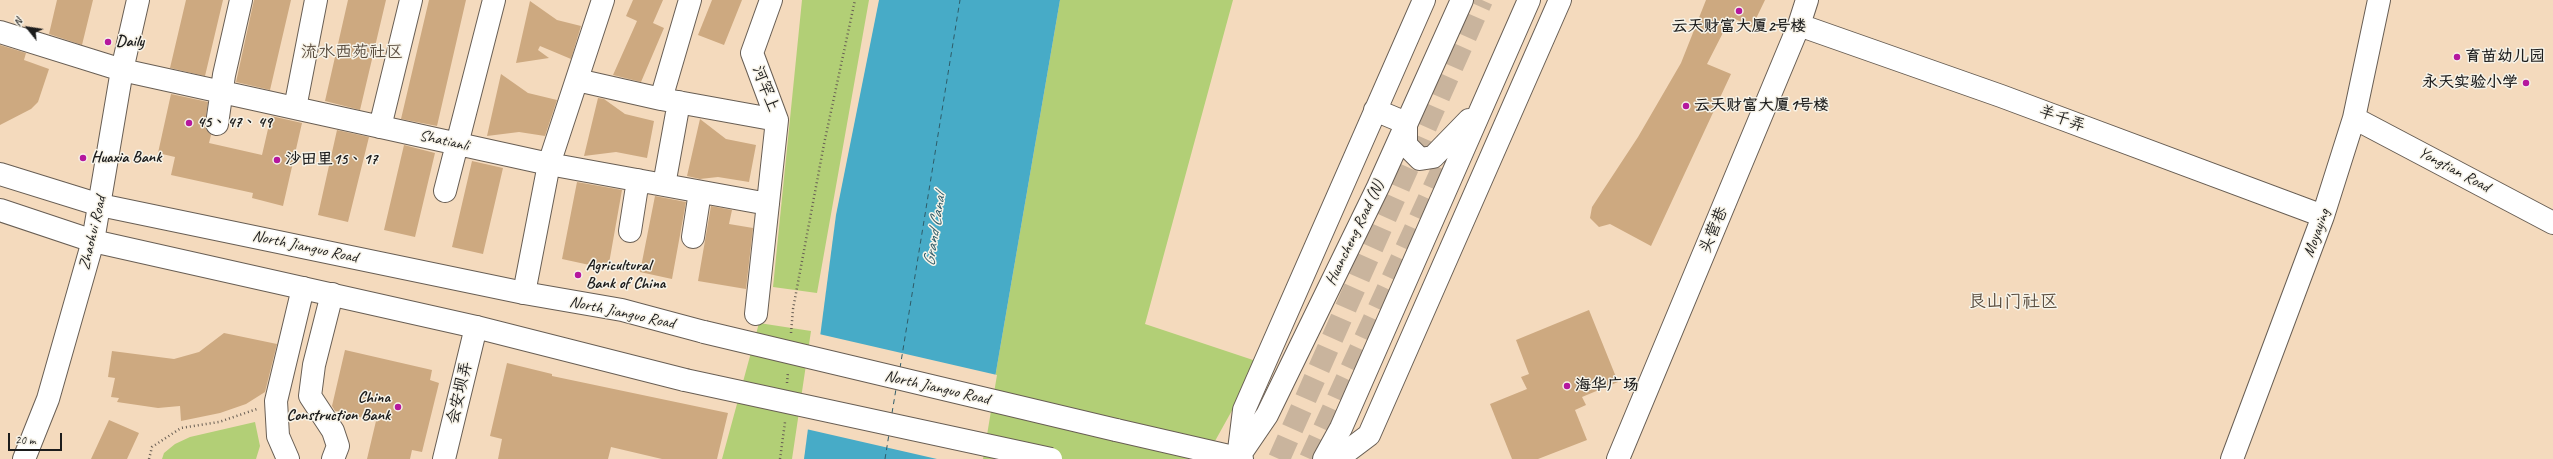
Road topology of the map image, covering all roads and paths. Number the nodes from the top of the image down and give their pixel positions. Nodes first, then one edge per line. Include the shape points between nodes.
1 (138, 0) edge
2 (242, 0) edge
3 (316, 0) edge
4 (411, 0) edge
5 (494, 0) edge
6 (690, 0) edge
7 (771, 0) edge
8 (855, 0) edge
9 (1424, 0) edge
10 (1462, 0) edge
11 (1529, 0) edge
12 (1560, 0) edge
13 (1807, 0) edge
14 (2379, 0) edge
15 (599, 1) edge
16 (1799, 25) junction
17 (0, 32) edge
18 (122, 70) junction
19 (577, 80) junction
20 (222, 92) junction
21 (670, 101) junction
22 (1483, 104) junction
23 (295, 108) junction
24 (1375, 110) junction
25 (2354, 118) junction
26 (777, 120) junction
27 (1406, 123) junction
28 (217, 124) dead end
29 (380, 127) junction
30 (457, 143) junction
31 (549, 164) junction
32 (0, 174) edge
33 (638, 180) junction
34 (664, 185) junction
35 (445, 191) dead end
36 (700, 192) junction
37 (768, 204) junction
38 (100, 205) junction
39 (0, 210) edge
40 (2323, 216) junction
41 (2553, 222) edge
42 (630, 231) dead end
43 (693, 237) dead end
44 (93, 241) junction
45 (303, 288) junction
46 (524, 293) junction
47 (332, 294) junction
48 (756, 314) dead end
49 (476, 327) junction
50 (790, 340) dead end
51 (789, 364) dead end
52 (787, 387) dead end
53 (276, 401) junction
54 (785, 418) dead end
55 (24, 459) edge
56 (149, 459) edge
57 (288, 459) edge
58 (333, 459) edge
59 (444, 459) edge
60 (780, 459) edge
61 (1051, 459) edge
62 (1239, 459) edge
63 (1324, 459) edge
64 (1337, 459) edge
65 (1618, 459) edge
66 (2232, 459) edge

1 - 18 main road, Zhaohui Road
2 - 20 main road
3 - 23 main road
4 - 29 main road
5 - 30 main road
6 - 21 main road
7 - 26 main road, 河罕上 via 752,54
8 - 50 path via 824,144 794,302
9 - 24 main road
10 - 27 main road, Huancheng Road (N)
11 - 22 main road
12 - 64 main road via 1369,434
13 - 16 main road, 头营巷
14 - 25 main road, Moyaying
15 - 19 main road
16 - 40 main road, 羊千弄 via 2008,99
16 - 65 main road, 头营巷
17 - 18 main road, Shatianli
18 - 20 main road, Shatianli
18 - 38 main road, Zhaohui Road
19 - 21 main road
19 - 31 main road
20 - 23 main road, Shatianli
20 - 28 main road
21 - 26 main road
21 - 34 main road
22 - 27 main road via 1434,157 1420,159 1406,145
22 - 63 main road via 1341,428
23 - 29 main road, Shatianli
24 - 27 main road
24 - 62 main road via 1244,410
25 - 40 main road, Moyaying
25 - 41 main road, Yongtian Road
26 - 37 main road, 河罕上
27 - 62 main road, Huancheng Road (N) via 1267,415
29 - 30 main road, Shatianli
30 - 31 main road, Shatianli
30 - 35 main road
31 - 33 main road, Shatianli
31 - 46 main road
32 - 38 main road, North Jianguo Road
33 - 34 main road, Shatianli
33 - 42 main road
34 - 36 main road, Shatianli
36 - 37 main road, Shatianli
36 - 43 main road
37 - 48 main road, 河罕上
38 - 44 main road, Zhaohui Road
38 - 46 main road, North Jianguo Road
39 - 44 main road
40 - 66 main road, Moyaying
44 - 45 main road
44 - 55 main road, Zhaohui Road via 48,399
45 - 47 main road
45 - 53 main road
46 - 62 main road, North Jianguo Road, bridge via 622,310 704,332
47 - 49 main road
47 - 58 main road via 314,365 310,396 334,431 338,446
49 - 59 main road, 会安坝弄
49 - 61 main road, bridge via 685,380
51 - 52 path
53 - 56 path via 219,422 181,428 152,447
53 - 57 main road via 278,436
54 - 60 path

